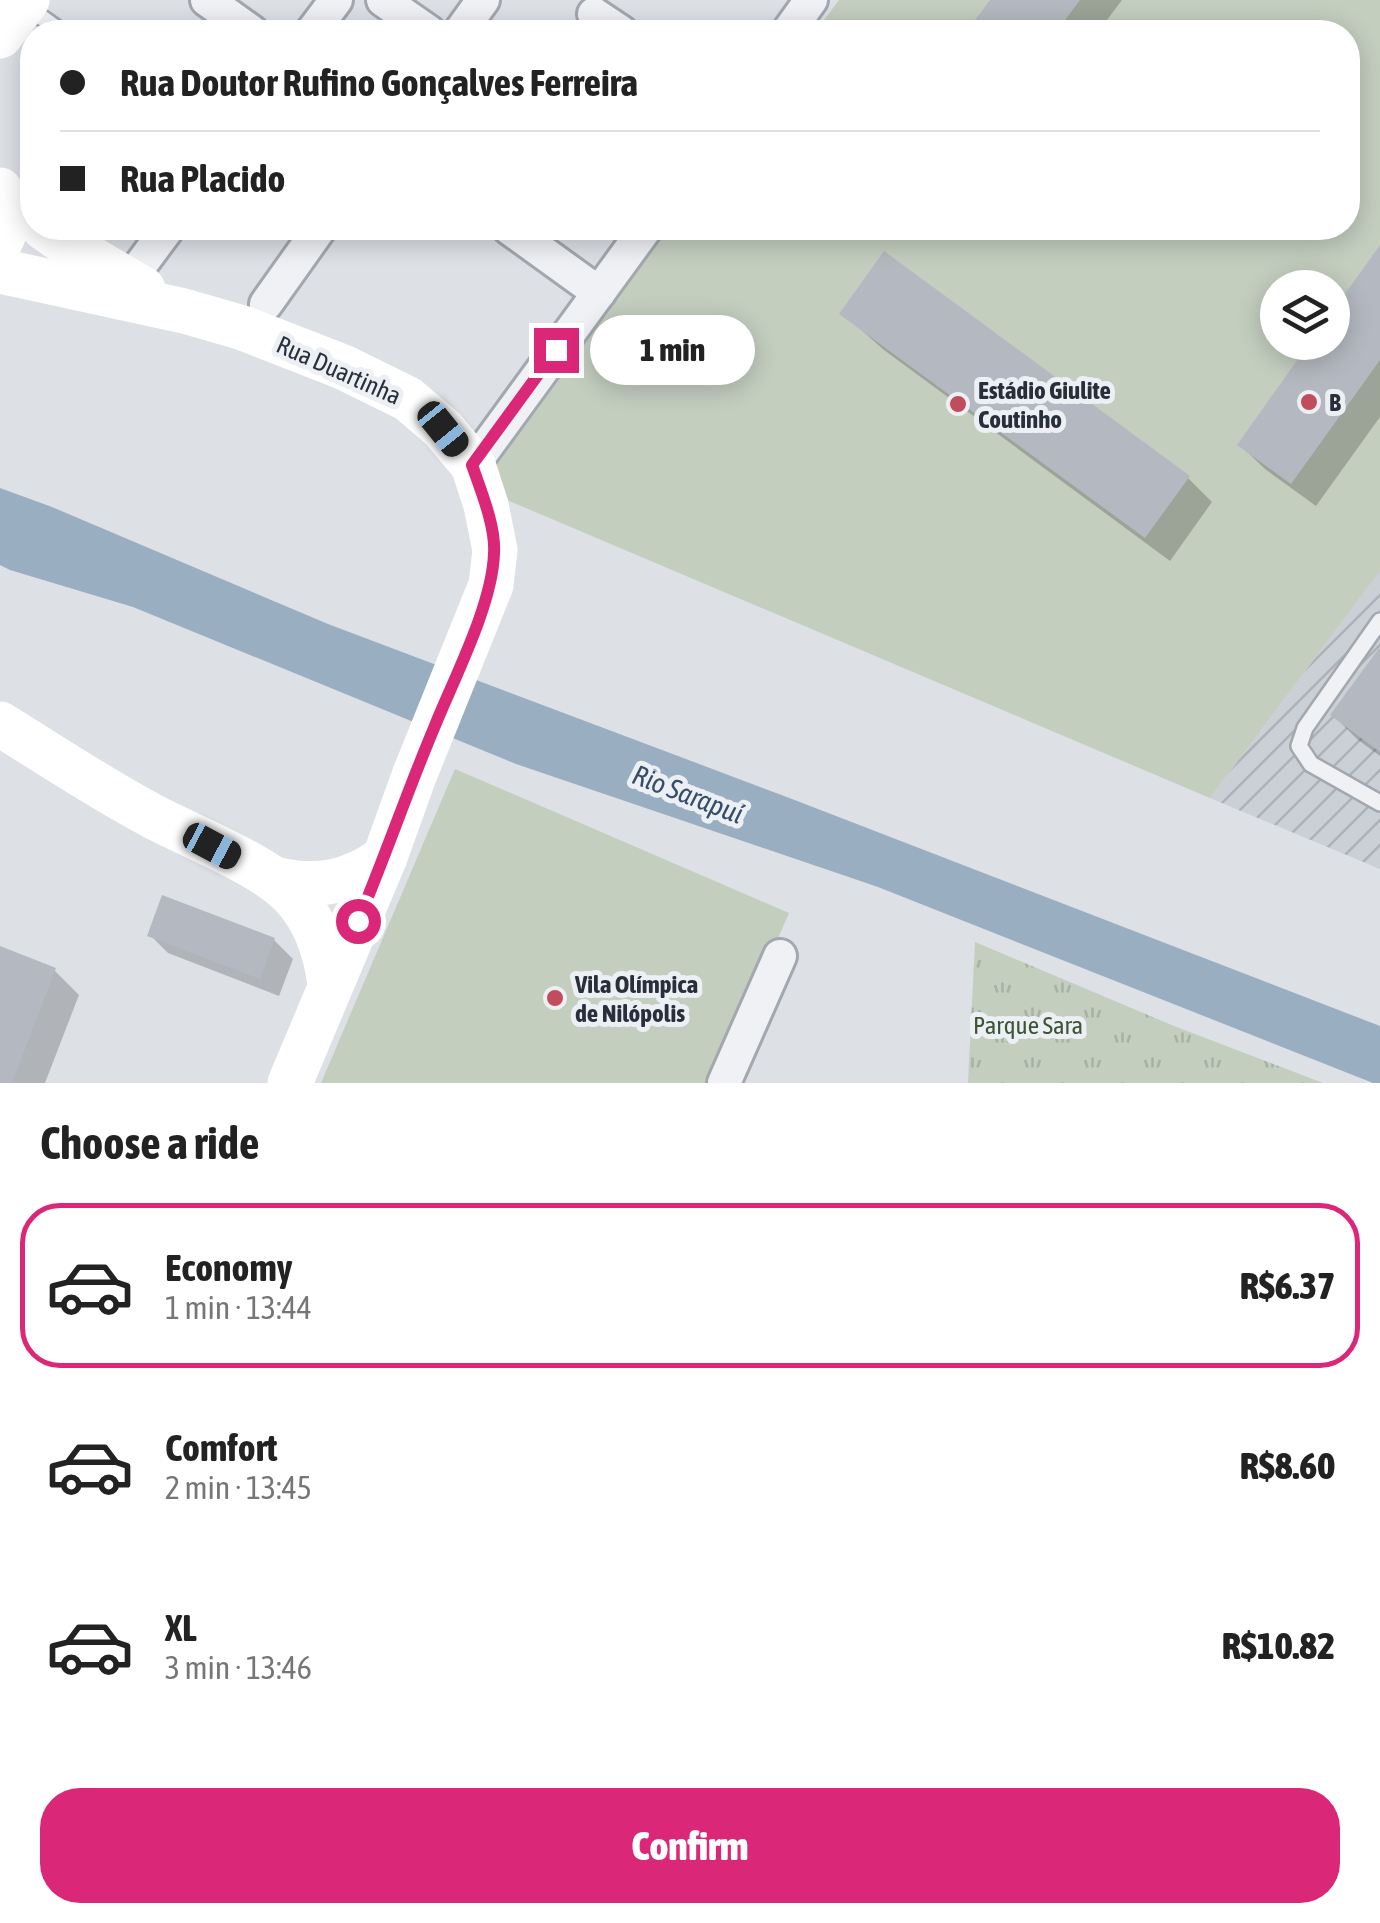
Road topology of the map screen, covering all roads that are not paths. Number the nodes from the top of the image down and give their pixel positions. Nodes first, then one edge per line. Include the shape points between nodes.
1 (206, 0) edge
2 (383, 0) edge
3 (235, 20) edge
4 (412, 20) edge
5 (12, 202) edge
6 (61, 240) edge
7 (159, 240) edge
8 (311, 240) edge
9 (525, 240) edge
10 (637, 240) edge
11 (0, 242) edge
12 (0, 271) edge
13 (128, 282) junction
14 (598, 292) junction
15 (266, 304) dead end
16 (184, 311) junction
17 (472, 465) junction
18 (1380, 622) edge
19 (0, 724) edge
20 (1380, 803) edge
21 (385, 857) junction
22 (275, 879) junction
23 (780, 956) dead end
24 (330, 986) junction
25 (290, 1083) edge
26 (724, 1083) edge

1 - 3 street
2 - 4 street
5 - 11 main road
6 - 13 main road, Rua Duartinha
7 - 13 street
8 - 15 street
9 - 14 street
10 - 14 street
12 - 16 main road, Rua Duartinha
13 - 16 main road, Rua Duartinha
14 - 17 street
16 - 17 main road, Rua Duartinha via 344,367 408,399
17 - 21 main road, Rua Duartinha via 495,550 491,585
18 - 20 lane via 1299,746 1311,764
19 - 22 main road via 154,817
21 - 22 main road via 341,881
21 - 24 main road, Rua Duartinha
22 - 24 main road via 320,938
23 - 26 street
24 - 25 main road, Rua Duartinha

